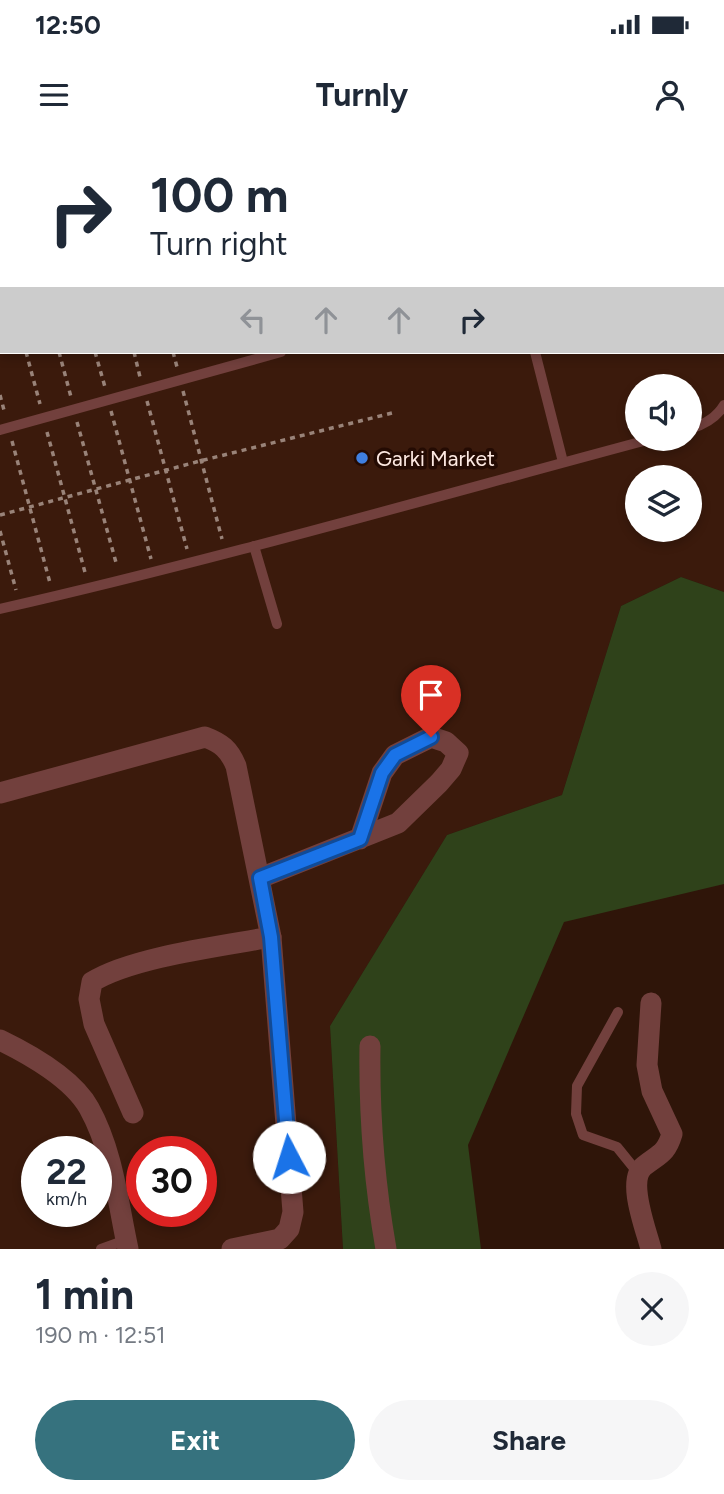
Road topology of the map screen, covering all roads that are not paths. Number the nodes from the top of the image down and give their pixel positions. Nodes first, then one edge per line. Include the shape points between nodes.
1 (274, 354) edge
2 (536, 354) edge
3 (724, 405) edge
4 (702, 425) edge
5 (4, 429) edge
6 (625, 446) edge
7 (563, 463) junction
8 (254, 546) junction
9 (0, 609) edge
10 (276, 624) dead end
11 (0, 793) edge
12 (360, 839) junction
13 (260, 878) junction
14 (271, 937) junction
15 (651, 1003) dead end
16 (618, 1012) dead end
17 (0, 1040) edge
18 (370, 1046) dead end
19 (133, 1113) dead end
20 (637, 1180) junction
21 (127, 1245) edge
22 (101, 1249) edge
23 (232, 1249) edge
24 (386, 1249) edge
25 (651, 1249) edge

1 - 5 lane
2 - 7 lane
3 - 4 lane
6 - 7 lane
7 - 8 lane
8 - 9 lane
8 - 10 lane
11 - 13 street via 205,737 230,752 236,766
12 - 12 street via 398,823 451,769 458,753 431,737 395,755 382,773
12 - 13 street
13 - 14 street
14 - 19 street via 157,959 92,982 89,999 94,1024
14 - 23 street via 293,1212 289,1229 280,1239
15 - 20 street via 648,1065 652,1091 672,1134 668,1146 645,1166
16 - 20 lane via 577,1086 576,1114 583,1135 617,1147
17 - 21 street via 61,1077 89,1107 108,1156
18 - 24 street via 376,1194
20 - 25 street
21 - 22 lane

